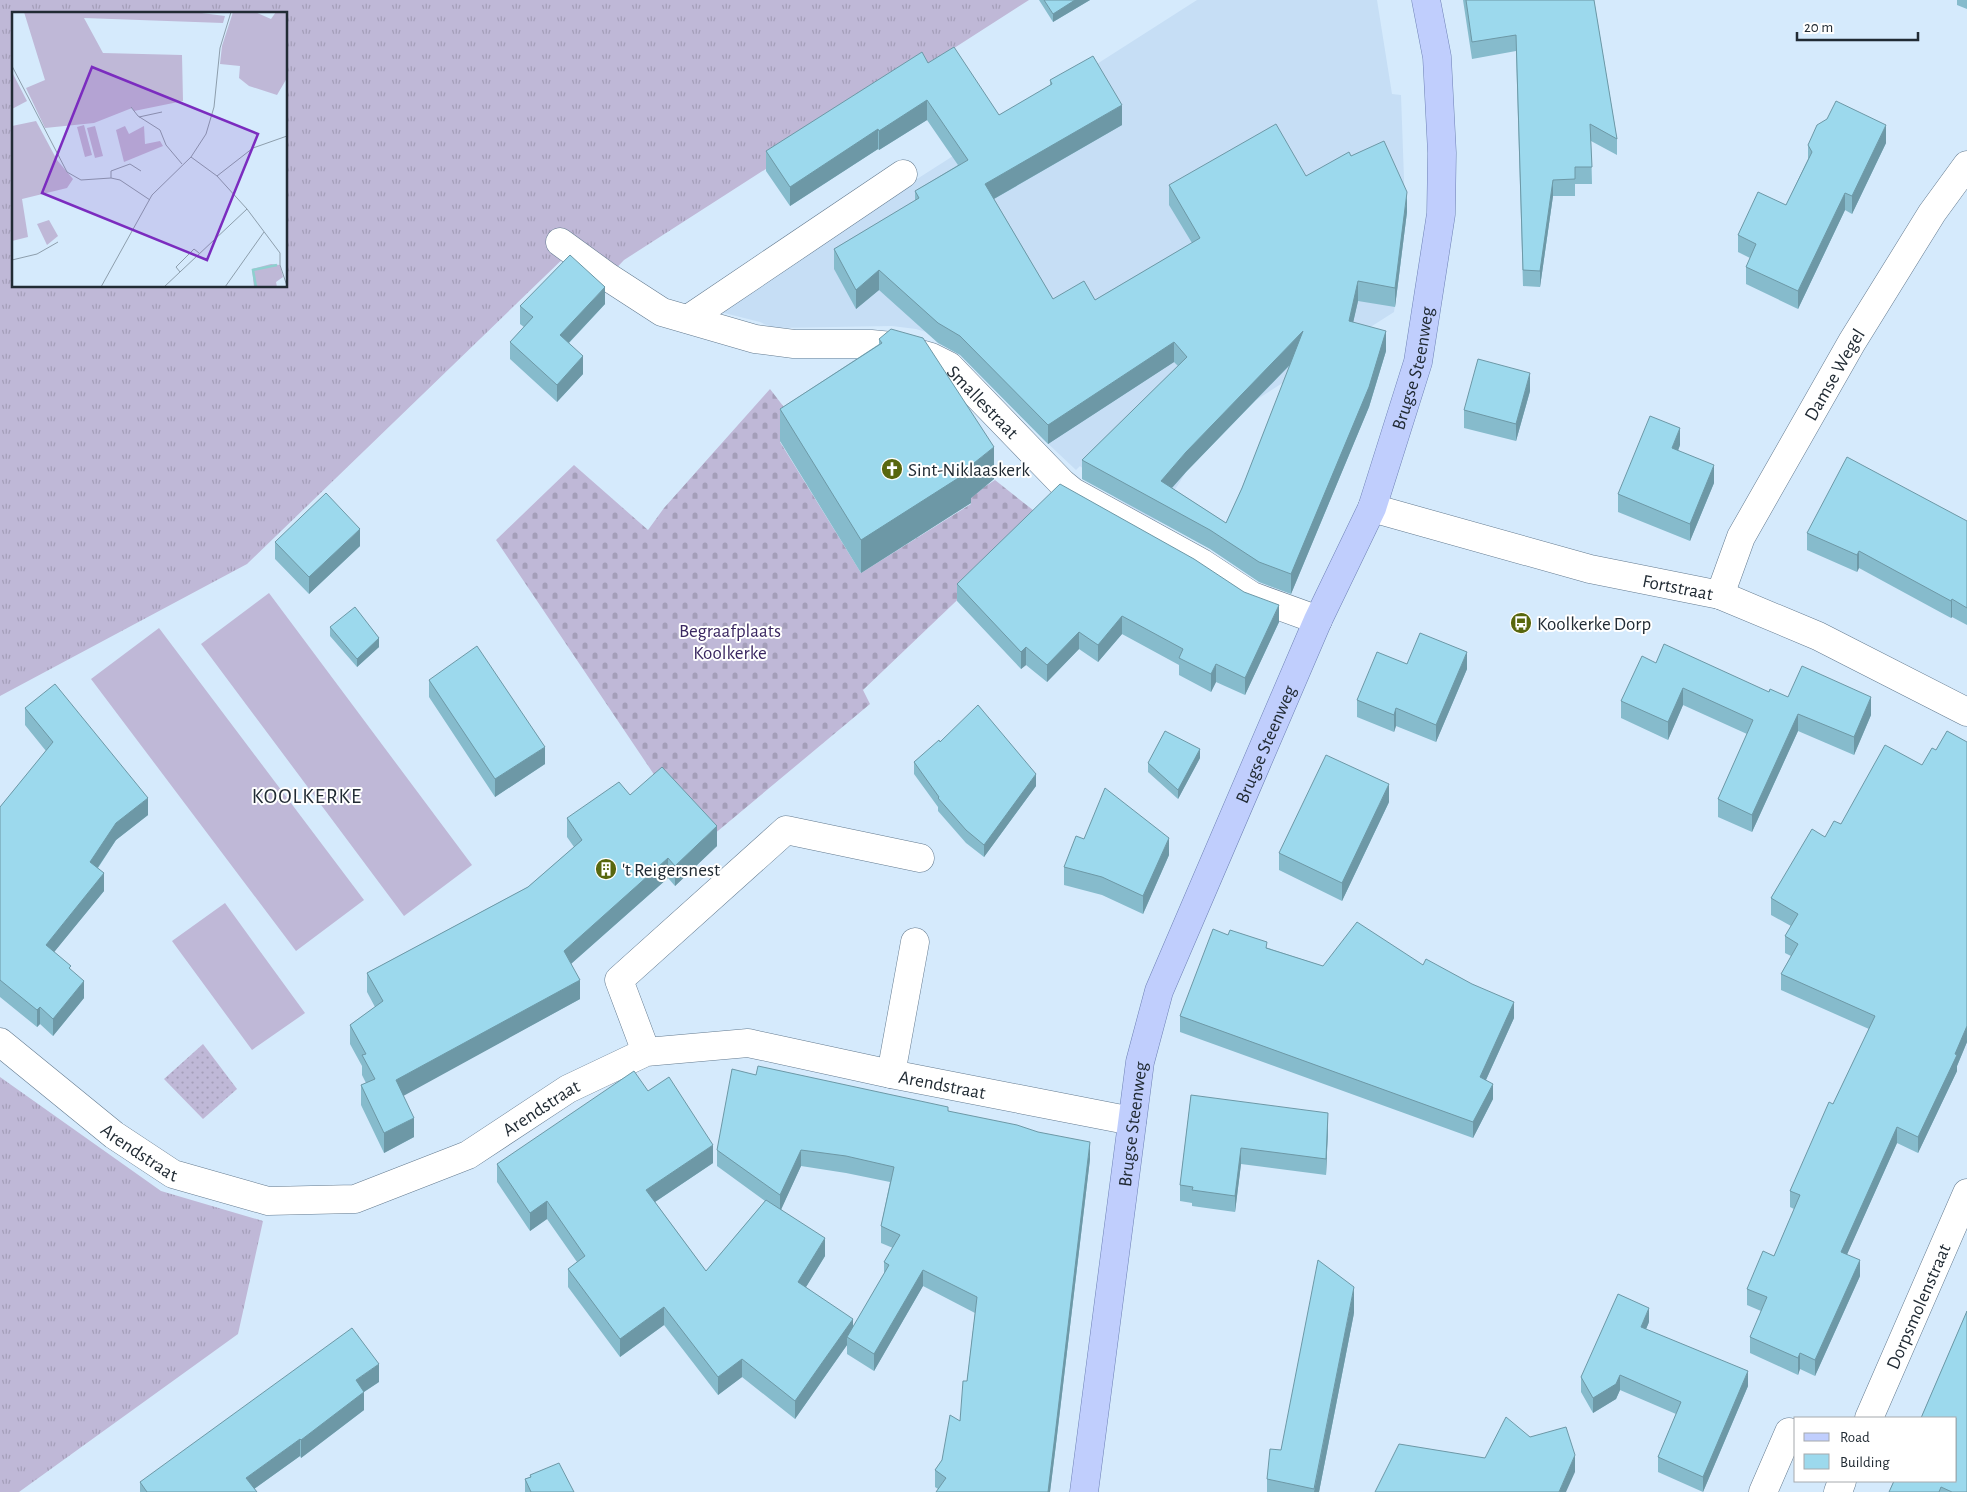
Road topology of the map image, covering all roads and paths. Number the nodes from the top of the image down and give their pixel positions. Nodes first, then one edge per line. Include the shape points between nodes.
1 (1426, 0) edge
2 (1967, 165) edge
3 (902, 174) dead end
4 (560, 242) dead end
5 (688, 319) junction
6 (1372, 508) junction
7 (1720, 595) junction
8 (1318, 620) junction
9 (1967, 712) edge
10 (920, 858) dead end
11 (915, 942) dead end
12 (0, 1042) edge
13 (646, 1052) junction
14 (891, 1074) junction
15 (1132, 1121) junction
16 (1967, 1193) edge
17 (1869, 1417) edge
18 (1794, 1434) edge
19 (1084, 1492) edge
20 (1763, 1492) edge

1 - 6 main road, Brugse Steenweg via 1437,57 1442,154 1440,214 1418,362
2 - 7 street, Damse Wegel via 1932,213 1847,350 1741,538
3 - 5 street
4 - 5 street, Smallestraat via 662,312
5 - 8 street, Smallestraat via 755,339 794,344 885,346 931,357 949,366 1074,492 1202,563 1252,596
6 - 7 street, Fortstraat via 1590,569
6 - 8 main road, Brugse Steenweg
7 - 9 street, Fortstraat via 1818,636
8 - 15 main road, Brugse Steenweg via 1159,991 1140,1062
10 - 13 street via 786,830 619,980
11 - 14 street
12 - 13 street, Arendstraat via 114,1136 173,1174 268,1201 355,1199 468,1155 568,1089
13 - 14 street, Arendstraat via 748,1043
14 - 15 street, Arendstraat
15 - 19 main road, Brugse Steenweg
16 - 17 street, Dorpsmolenstraat
18 - 20 street via 1788,1432

